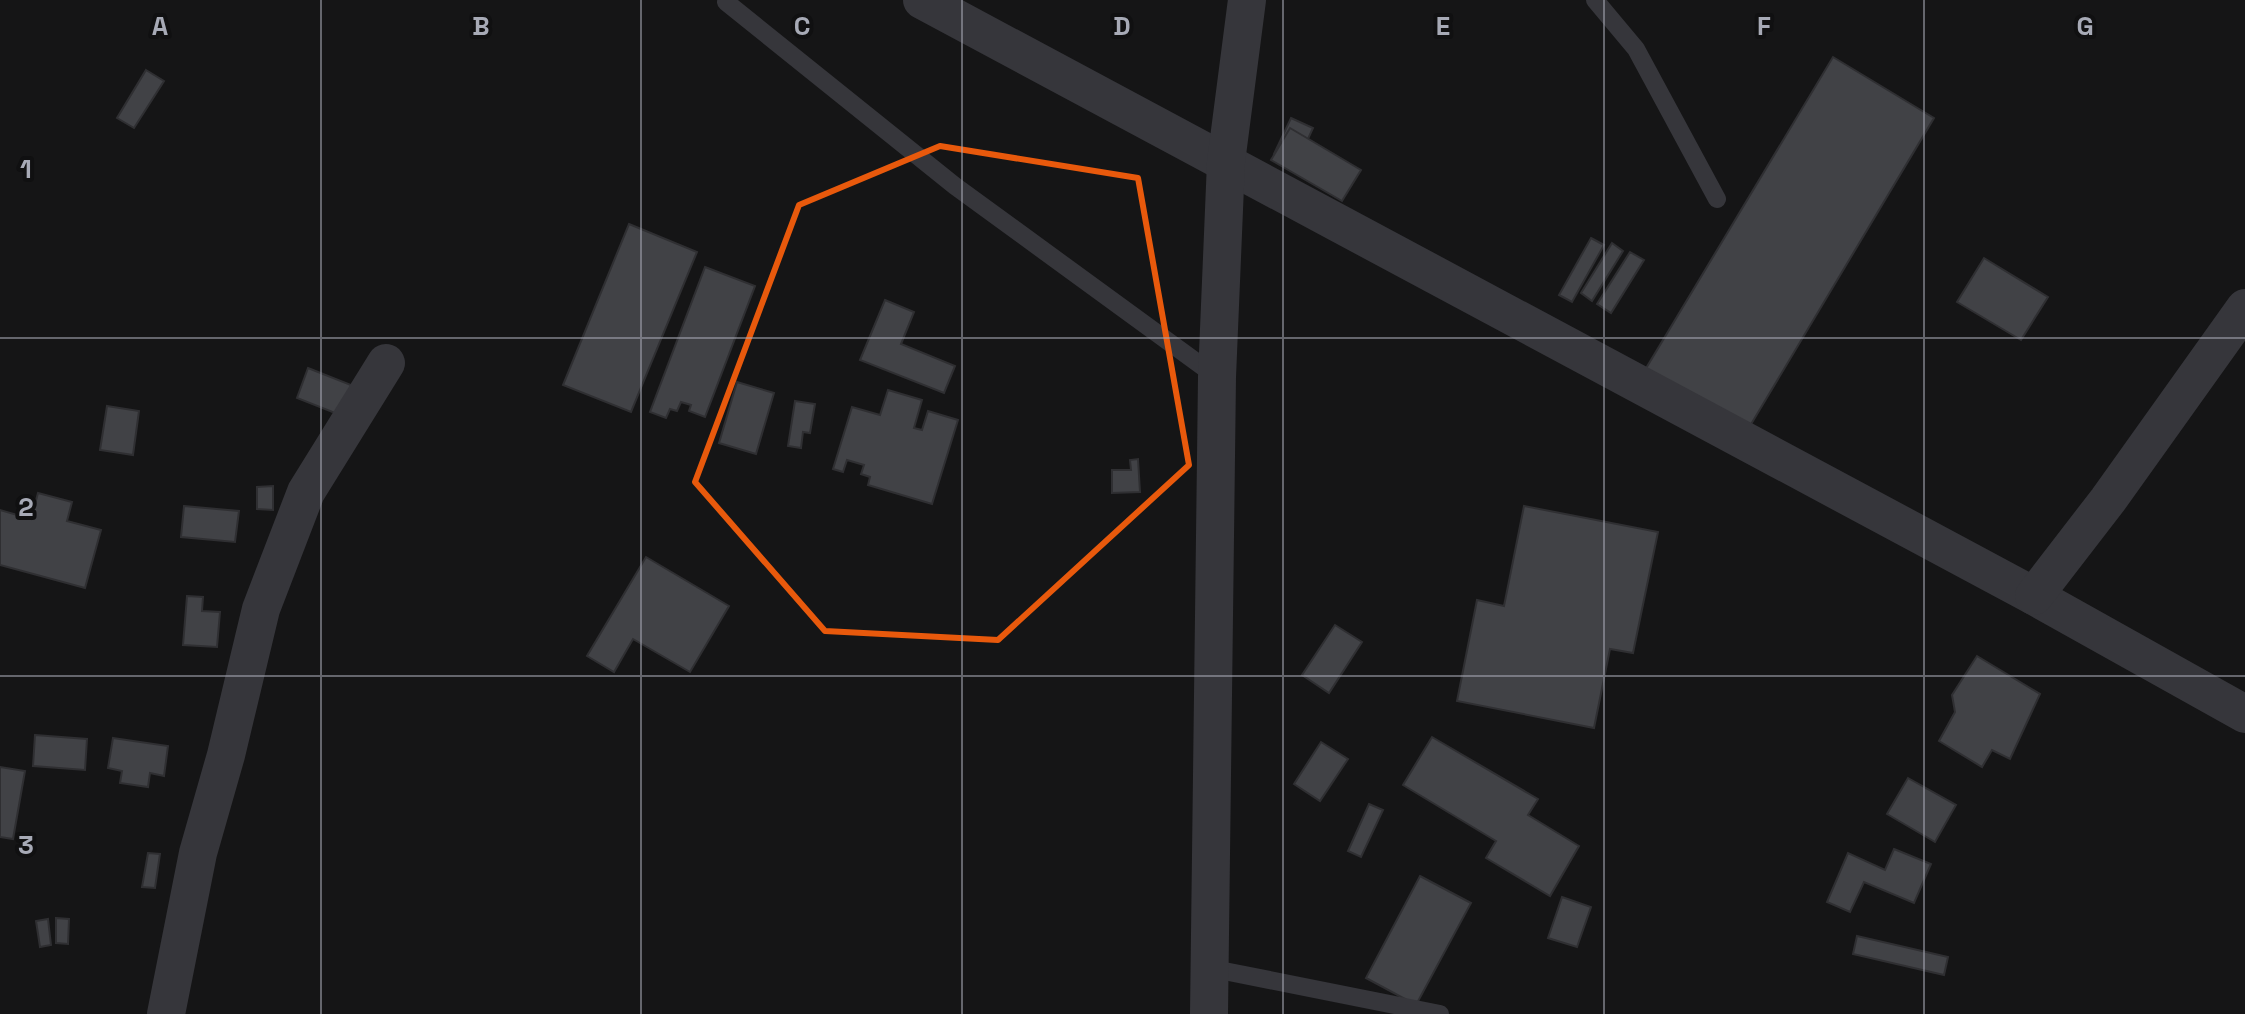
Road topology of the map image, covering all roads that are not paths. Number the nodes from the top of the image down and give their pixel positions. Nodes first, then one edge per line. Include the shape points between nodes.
1 (922, 0) edge
2 (1247, 0) edge
3 (1595, 0) edge
4 (726, 2) edge
5 (1226, 162) junction
6 (1717, 199) dead end
7 (2245, 308) edge
8 (386, 363) dead end
9 (1217, 377) junction
10 (2034, 596) junction
11 (2245, 714) edge
12 (1209, 968) junction
13 (166, 1014) edge
14 (1209, 1014) edge
15 (1440, 1014) edge

1 - 5 street
2 - 5 street
3 - 6 lane via 1636,49
4 - 9 lane via 955,186
5 - 9 street
5 - 10 street
7 - 10 street
8 - 13 street via 306,492 261,609 198,853
9 - 12 street
10 - 11 street
12 - 14 street
12 - 15 lane

